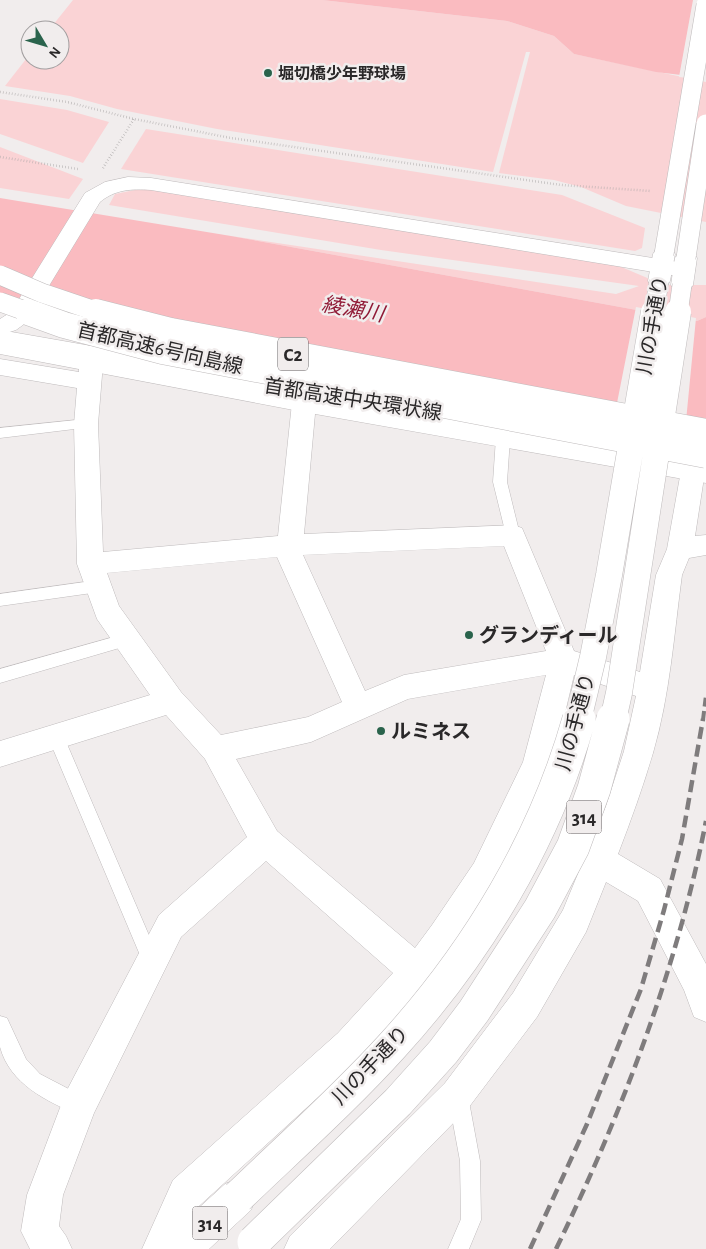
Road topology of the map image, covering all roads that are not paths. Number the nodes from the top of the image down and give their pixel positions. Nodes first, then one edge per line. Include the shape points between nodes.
1 (706, 6) edge
2 (706, 124) edge
3 (673, 269) junction
4 (0, 275) edge
5 (0, 302) edge
6 (6, 320) edge
7 (0, 338) edge
8 (0, 346) edge
9 (0, 367) edge
10 (90, 372) junction
11 (304, 403) junction
12 (591, 423) junction
13 (86, 424) junction
14 (706, 432) edge
15 (0, 433) edge
16 (503, 438) junction
17 (702, 466) edge
18 (513, 535) junction
19 (289, 546) junction
20 (693, 547) edge
21 (94, 575) junction
22 (0, 600) edge
23 (128, 639) junction
24 (564, 660) junction
25 (0, 676) edge
26 (652, 688) junction
27 (171, 701) junction
28 (358, 706) junction
29 (56, 737) junction
30 (215, 750) junction
31 (0, 754) edge
32 (266, 841) junction
33 (599, 860) junction
34 (152, 963) junction
35 (417, 972) junction
36 (704, 990) edge
37 (1, 1033) edge
38 (457, 1095) junction
39 (79, 1105) junction
40 (250, 1246) edge
41 (53, 1249) edge
42 (161, 1249) edge
43 (181, 1249) edge
44 (303, 1249) edge
45 (458, 1249) edge

1 - 3 main road, 川の手通り / 314, bridge
2 - 3 main road, 川の手通り / 314, bridge
3 - 6 main road, bridge via 151,184 125,183 95,195
3 - 40 main road, 川の手通り / 314, bridge via 619,693 590,804 569,853 545,901 514,951 444,1051 402,1098
3 - 43 main road, 川の手通り / 314, bridge via 629,466 598,631 571,745 555,792 522,863 485,924 438,991 374,1065
4 - 12 main road, 首都高速中央環状線 / C2, bridge via 51,298 124,320
5 - 12 main road, 首都高速6号向島線, bridge via 64,326 162,351
6 - 12 main road, 首都高速中央環状線 / C2, bridge
7 - 12 main road, 首都高速中央環状線 / C2, bridge via 354,402
8 - 10 main road
9 - 10 main road
10 - 11 main road
10 - 13 main road
11 - 16 main road
11 - 19 main road
12 - 14 main road, 首都高速中央環状線 / C2, bridge
12 - 17 main road, 首都高速中央環状線 / C2, bridge
13 - 15 lane
13 - 21 main road
16 - 17 main road
16 - 18 lane via 500,482
17 - 20 main road
18 - 19 main road
18 - 24 main road
19 - 21 main road
19 - 28 main road via 288,553
20 - 26 main road via 669,575
21 - 22 lane
21 - 23 main road via 107,612
23 - 25 lane
23 - 27 main road
24 - 26 main road
24 - 28 main road via 404,687
24 - 35 main road via 538,763 489,866 444,937
26 - 33 main road via 639,751
27 - 29 main road
27 - 30 main road
28 - 30 main road via 311,729
29 - 31 main road
29 - 34 lane
30 - 32 main road
32 - 34 main road via 170,926
32 - 35 main road
33 - 36 main road via 649,890
33 - 38 main road via 575,921 525,1005
34 - 39 main road
35 - 42 main road via 350,1045 186,1193
37 - 39 lane via 19,1066 33,1081
38 - 44 main road
38 - 45 lane via 470,1161 471,1220
39 - 41 main road via 46,1195 40,1231

